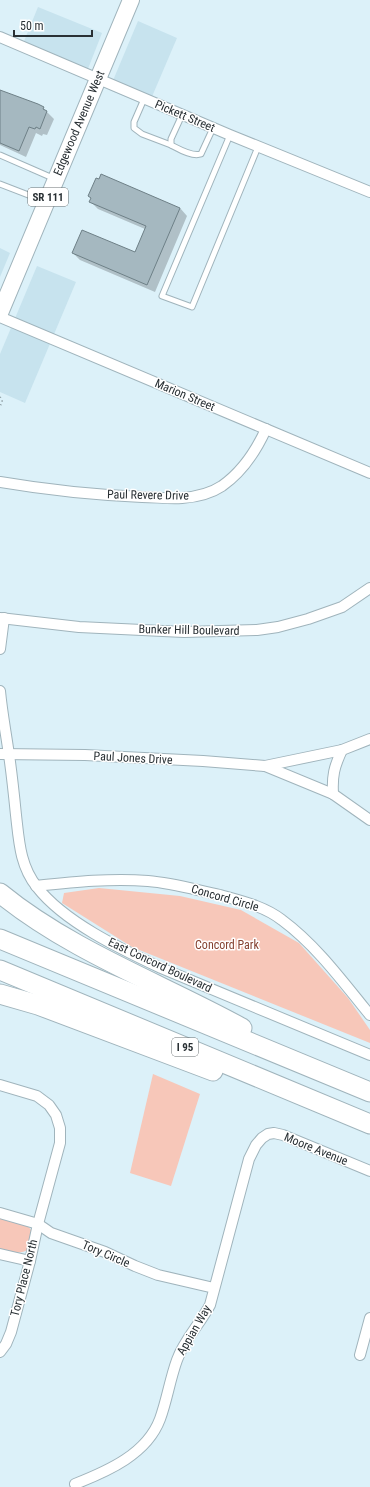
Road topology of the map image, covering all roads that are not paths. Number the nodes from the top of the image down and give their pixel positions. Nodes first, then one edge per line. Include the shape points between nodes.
1 (131, 0) edge
2 (1, 39) edge
3 (99, 80) junction
4 (144, 99) junction
5 (182, 115) junction
6 (213, 128) junction
7 (230, 135) junction
8 (171, 145) junction
9 (258, 147) junction
10 (0, 155) edge
11 (56, 179) junction
12 (0, 184) edge
13 (370, 192) edge
14 (46, 202) junction
15 (0, 314) edge
16 (0, 317) edge
17 (266, 429) junction
18 (370, 473) edge
19 (0, 482) edge
20 (370, 588) edge
21 (2, 618) edge
22 (0, 649) edge
23 (0, 691) edge
24 (370, 739) edge
25 (342, 750) junction
26 (5, 754) edge
27 (265, 766) junction
28 (333, 794) junction
29 (370, 820) edge
30 (36, 886) junction
31 (0, 893) edge
32 (0, 939) edge
33 (0, 970) edge
34 (0, 994) edge
35 (370, 1015) edge
36 (370, 1055) edge
37 (301, 1064) junction
38 (0, 1085) edge
39 (290, 1090) junction
40 (370, 1092) edge
41 (370, 1124) edge
42 (262, 1138) joint
43 (370, 1171) edge
44 (0, 1213) edge
45 (38, 1224) junction
46 (0, 1254) edge
47 (30, 1261) junction
48 (214, 1288) junction
49 (370, 1318) edge
50 (0, 1352) edge
51 (360, 1355) dead end
52 (75, 1484) dead end

1 - 3 main road, Edgewood Avenue West / SR 111
2 - 3 street, Pickett Street
3 - 4 street, Pickett Street
3 - 11 main road, Edgewood Avenue West / SR 111
4 - 5 street, Pickett Street
4 - 8 lane via 134,128 142,134
5 - 6 street, Pickett Street
5 - 8 lane via 171,139
6 - 7 street, Pickett Street
6 - 8 lane via 201,154 197,155
7 - 9 street, Pickett Street
7 - 9 lane via 162,296 192,307
9 - 13 street, Pickett Street
10 - 11 lane
11 - 14 main road, Edgewood Avenue West / SR 111
12 - 14 lane
14 - 15 main road, Edgewood Avenue West / SR 111
16 - 17 street, Marion Street
17 - 18 street, Marion Street
17 - 19 street, Paul Revere Drive via 248,461 236,474 222,486 205,494 181,498 123,496 34,488
20 - 21 street, Bunker Hill Boulevard via 342,607 308,619 257,630 176,631 79,627
21 - 22 street
23 - 26 street, East Concord Boulevard
24 - 25 street, Paul Jones Drive
25 - 27 street, Paul Jones Drive
25 - 28 street via 335,765
26 - 27 street, Paul Jones Drive via 100,756
26 - 30 street, East Concord Boulevard via 20,848 26,869
27 - 28 street, Paul Jones Drive
28 - 29 street, Paul Jones Drive
30 - 35 street, Concord Circle via 97,880 148,881 179,885 262,908 281,919 305,939
30 - 36 street, East Concord Boulevard via 63,912 132,955
31 - 37 highway via 43,924 80,946 209,1010
32 - 37 highway, I 95
33 - 39 highway, I 95
34 - 39 highway via 38,1005 214,1071
37 - 40 highway, I 95
38 - 45 street, Tory Place North via 37,1096 49,1105 60,1128 60,1143
39 - 41 highway, I 95
42 - 43 street, Moore Avenue via 268,1134 283,1135
42 - 48 street, Appian Way via 249,1159
44 - 45 street, Tory Circle
45 - 47 street, Tory Place North
45 - 48 street, Tory Circle via 50,1233 104,1252 146,1271
46 - 47 street
47 - 50 street, Tory Place North via 11,1332
48 - 52 street, Appian Way via 210,1305 184,1344 177,1360 159,1420 150,1438 134,1454 101,1474
49 - 51 street

